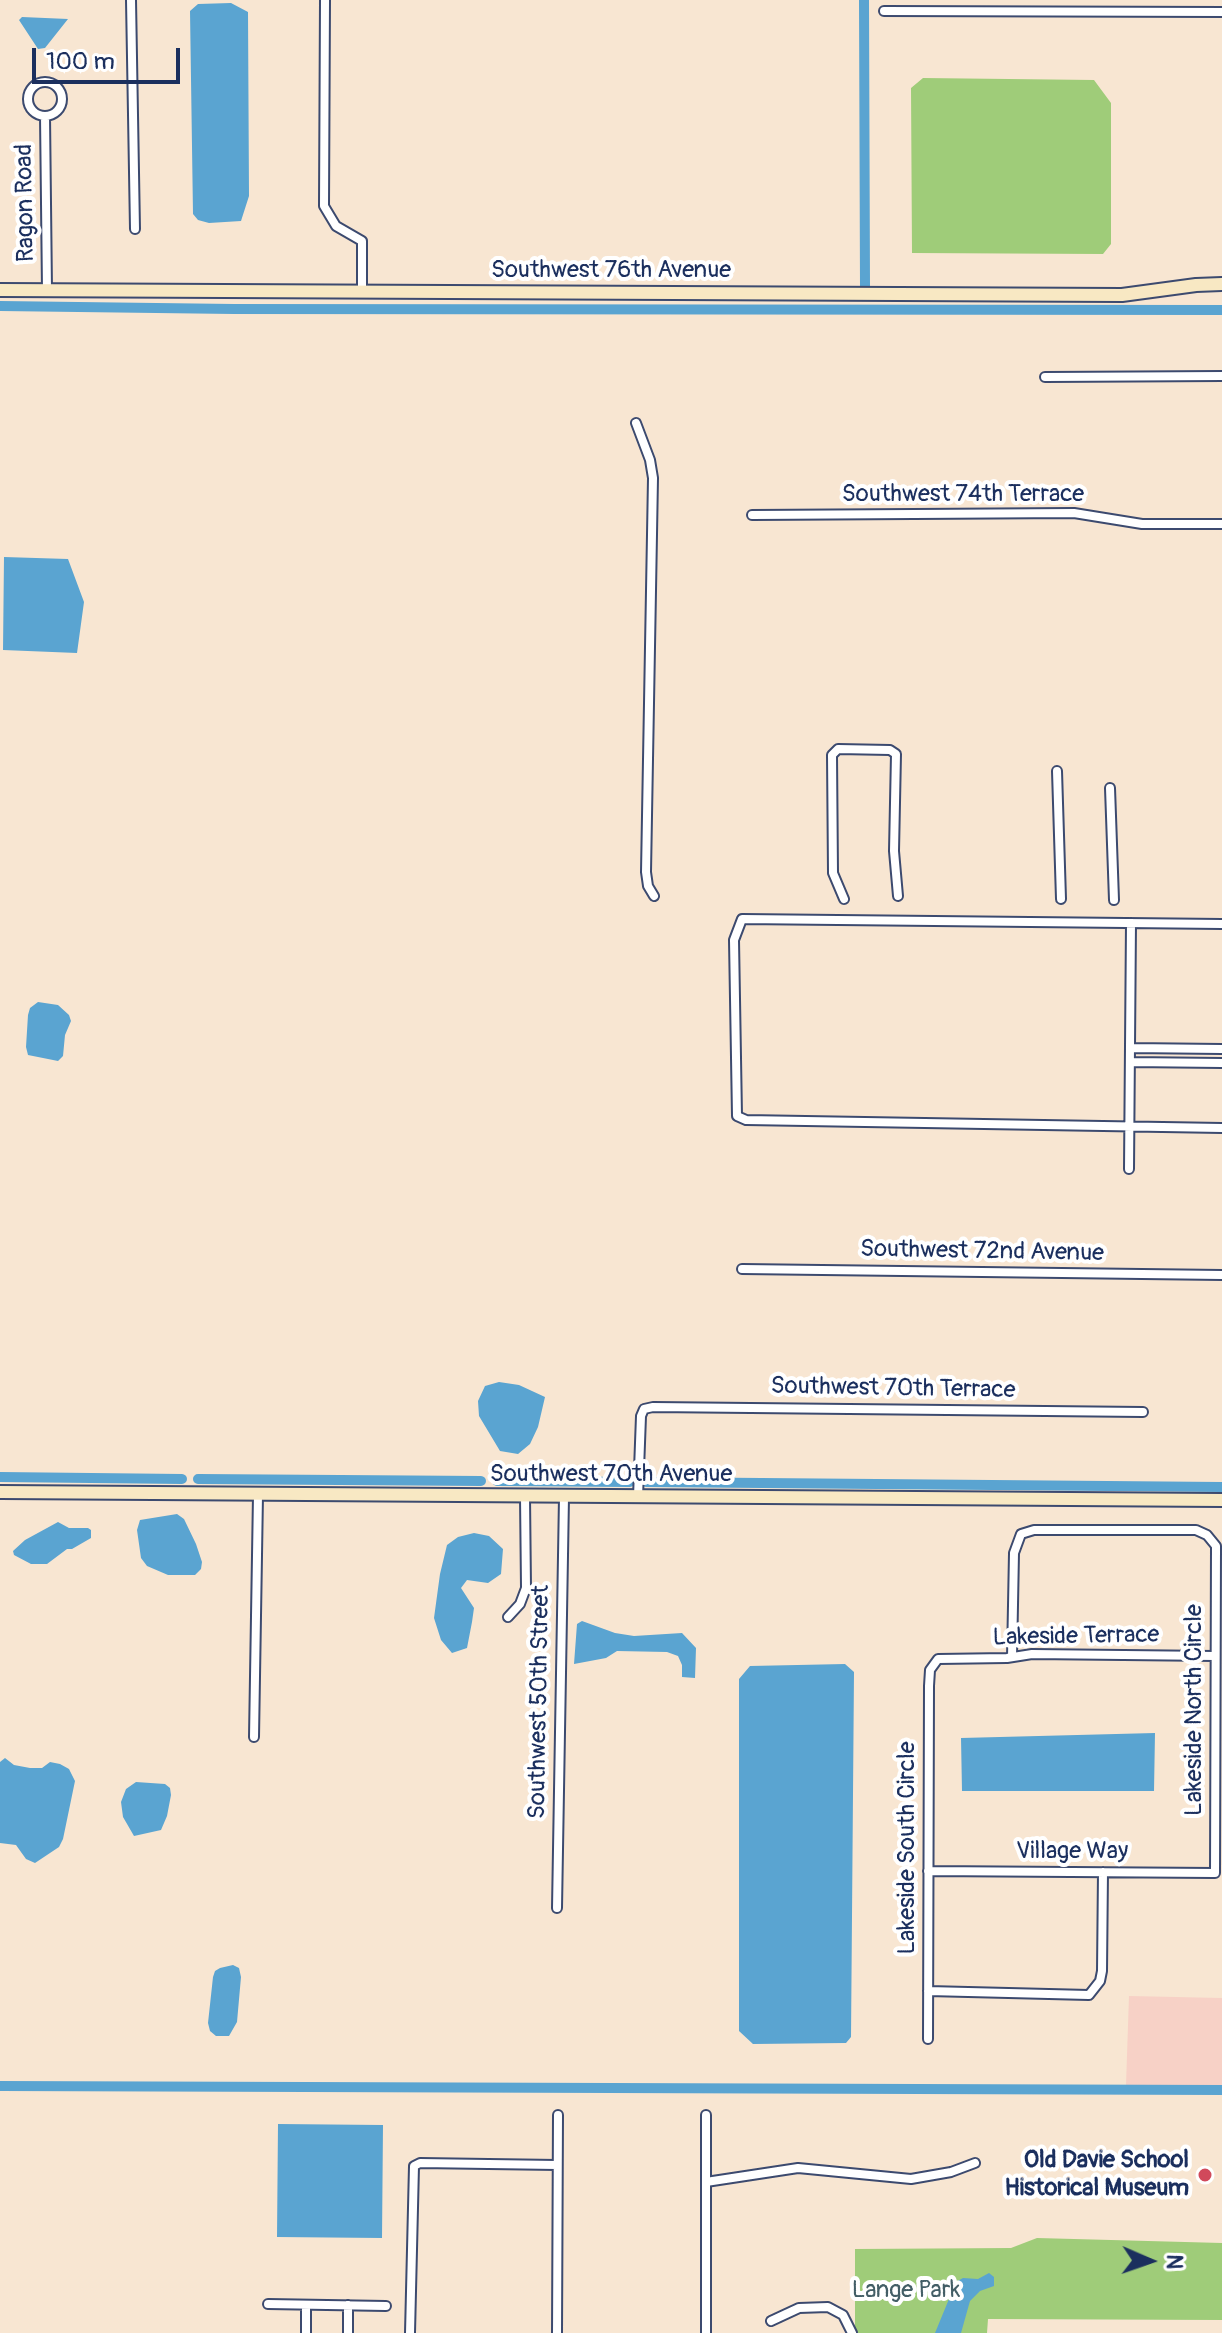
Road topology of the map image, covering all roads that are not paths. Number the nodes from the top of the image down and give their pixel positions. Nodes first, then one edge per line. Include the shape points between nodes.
1 (131, 0) edge
2 (325, 0) edge
3 (998, 0) edge
4 (1109, 0) edge
5 (884, 11) dead end
6 (998, 12) junction
7 (1109, 12) junction
8 (1222, 12) edge
9 (45, 116) junction
10 (135, 229) dead end
11 (1222, 284) edge
12 (0, 290) edge
13 (47, 290) junction
14 (362, 292) junction
15 (1222, 376) edge
16 (1045, 377) dead end
17 (636, 423) dead end
18 (752, 515) dead end
19 (1222, 524) edge
20 (1057, 771) dead end
21 (1110, 788) dead end
22 (654, 896) dead end
23 (898, 896) dead end
24 (844, 899) dead end
25 (1061, 899) dead end
26 (1114, 900) dead end
27 (1131, 923) junction
28 (1222, 924) edge
29 (1130, 1048) junction
30 (1222, 1049) edge
31 (1130, 1062) junction
32 (1222, 1063) edge
33 (1129, 1127) junction
34 (1222, 1128) edge
35 (1129, 1169) dead end
36 (742, 1269) dead end
37 (1222, 1275) edge
38 (1143, 1412) dead end
39 (0, 1492) edge
40 (258, 1495) junction
41 (525, 1497) junction
42 (564, 1497) junction
43 (638, 1497) junction
44 (1222, 1500) edge
45 (508, 1617) dead end
46 (1215, 1656) junction
47 (1012, 1657) junction
48 (938, 1659) joint
49 (254, 1737) dead end
50 (1219, 1742) edge
51 (1219, 1760) edge
52 (928, 1871) junction
53 (1103, 1872) junction
54 (1215, 1873) joint
55 (557, 1908) dead end
56 (928, 1991) junction
57 (928, 2039) dead end
58 (558, 2115) dead end
59 (706, 2115) dead end
60 (975, 2163) dead end
61 (557, 2165) junction
62 (706, 2182) junction
63 (268, 2304) dead end
64 (306, 2305) junction
65 (348, 2305) junction
66 (386, 2306) dead end
67 (771, 2321) dead end
68 (306, 2333) edge
69 (348, 2333) edge
70 (410, 2333) edge
71 (557, 2333) edge
72 (706, 2333) edge
73 (852, 2333) edge

1 - 10 street
2 - 14 street via 324,206 336,226 362,241
3 - 6 street
4 - 7 street
5 - 6 street
6 - 7 street
7 - 8 street
9 - 9 street, Ragon Road via 56,112 62,101 55,85 44,81 27,96 30,108
9 - 13 street, Ragon Road
11 - 14 street, Southwest 76th Avenue via 1122,295
12 - 13 street, Southwest 76th Avenue
13 - 14 street, Southwest 76th Avenue
15 - 16 street
17 - 22 street via 653,478 646,872
18 - 19 street, Southwest 74th Terrace via 1074,513 1142,524
20 - 25 street
21 - 26 street
23 - 24 street via 896,754 838,749 832,755 833,873
27 - 28 street
27 - 29 street
27 - 33 street via 742,919 734,940 737,1116
29 - 30 street
29 - 31 street
31 - 32 street
31 - 33 street
33 - 34 street
33 - 35 street
36 - 37 street, Southwest 72nd Avenue
38 - 43 street, Southwest 70th Terrace via 644,1409
39 - 40 street, Southwest 70th Avenue
40 - 41 street, Southwest 70th Avenue
40 - 49 street
41 - 42 street, Southwest 70th Avenue
41 - 45 street via 526,1588
42 - 43 street, Southwest 70th Avenue
42 - 55 street, Southwest 50th Street
43 - 44 street, Southwest 70th Avenue
46 - 47 street, Lakeside Terrace
46 - 47 street, Lakeside North Circle via 1216,1546 1207,1535 1196,1530 1034,1530 1021,1534 1014,1553
46 - 50 street, Lakeside North Circle
47 - 48 street, Lakeside Terrace
48 - 52 street, Lakeside South Circle via 930,1670 929,1686
50 - 51 street, Lakeside North Circle
51 - 54 street, Lakeside North Circle
52 - 53 street, Village Way
52 - 56 street, Lakeside South Circle
53 - 54 street, Village Way
53 - 56 street via 1102,1971 1089,1995
56 - 57 street, Lakeside South Circle
58 - 61 street
59 - 62 street
60 - 62 street via 911,2179 798,2168
61 - 70 street via 414,2166
61 - 71 street
62 - 72 street
63 - 64 street
64 - 65 street
64 - 68 street
65 - 66 street
65 - 69 street
67 - 73 street via 799,2308 828,2307 843,2315

